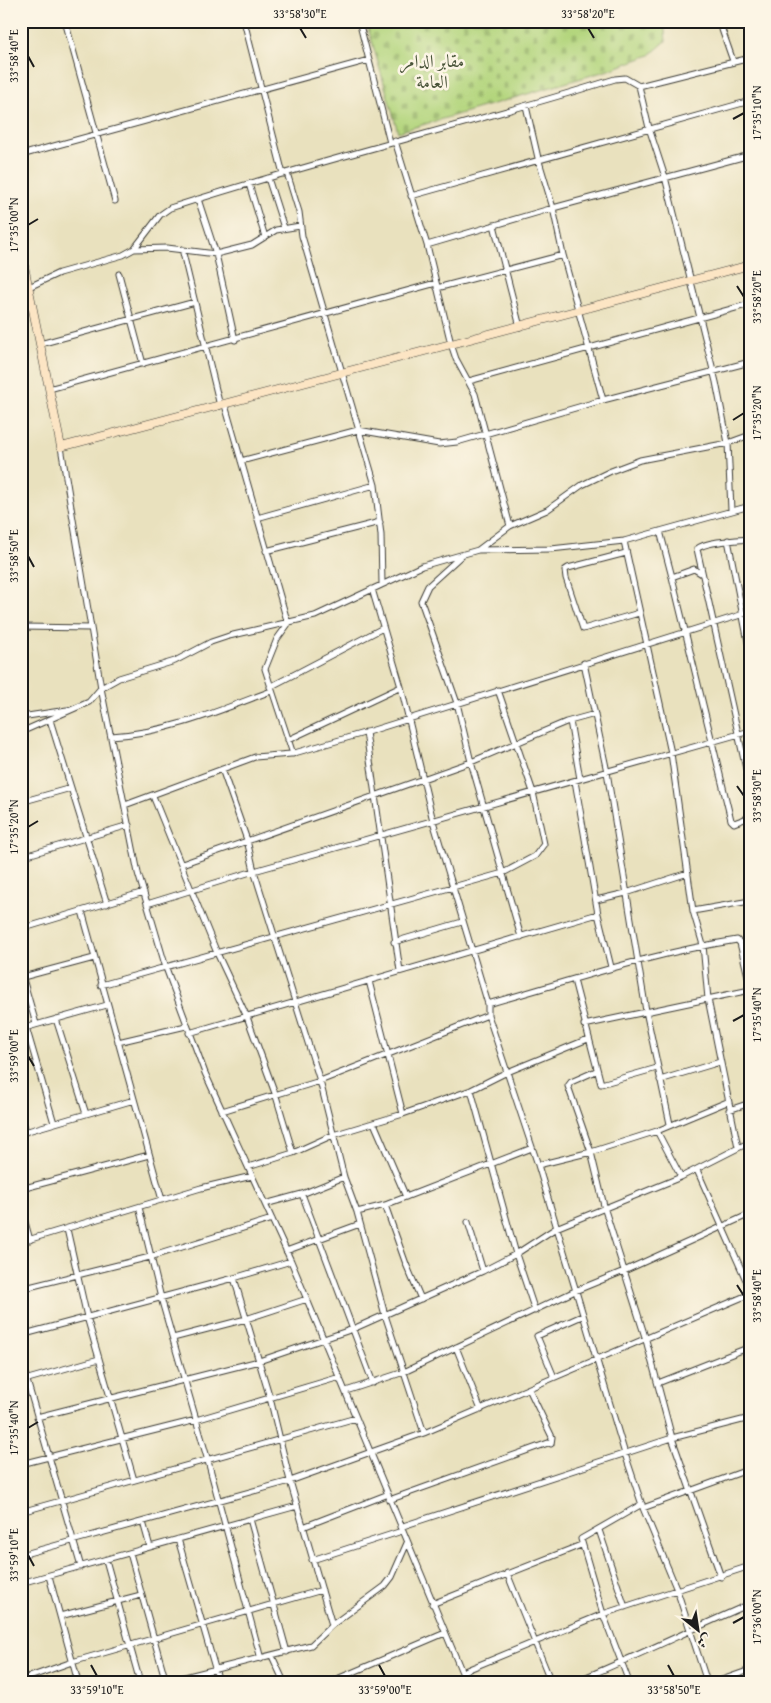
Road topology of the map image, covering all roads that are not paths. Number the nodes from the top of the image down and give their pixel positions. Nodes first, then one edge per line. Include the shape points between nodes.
1 (65, 21) edge
2 (244, 21) edge
3 (358, 21) edge
4 (719, 21) edge
5 (750, 58) edge
6 (369, 60) junction
7 (733, 61) junction
8 (639, 86) junction
9 (261, 88) junction
10 (750, 101) edge
11 (526, 106) junction
12 (649, 128) junction
13 (96, 134) junction
14 (392, 142) junction
15 (21, 155) edge
16 (750, 155) edge
17 (538, 158) junction
18 (285, 173) junction
19 (665, 177) junction
20 (268, 178) junction
21 (249, 184) junction
22 (411, 196) junction
23 (198, 199) junction
24 (114, 201) dead end
25 (553, 208) junction
26 (494, 225) junction
27 (300, 226) junction
28 (284, 228) junction
29 (265, 237) junction
30 (427, 245) junction
31 (134, 249) junction
32 (182, 249) junction
33 (21, 251) edge
34 (216, 254) junction
35 (563, 255) junction
36 (750, 265) edge
37 (504, 270) junction
38 (119, 274) dead end
39 (690, 281) junction
40 (437, 286) junction
41 (29, 288) junction
42 (195, 302) junction
43 (750, 304) edge
44 (32, 306) junction
45 (21, 309) edge
46 (578, 311) junction
47 (324, 314) junction
48 (701, 318) junction
49 (131, 319) junction
50 (520, 327) junction
51 (235, 340) junction
52 (40, 344) junction
53 (451, 344) junction
54 (588, 347) junction
55 (206, 348) junction
56 (750, 362) edge
57 (143, 364) junction
58 (714, 372) junction
59 (342, 374) junction
60 (469, 381) junction
61 (49, 389) junction
62 (603, 400) junction
63 (222, 405) junction
64 (358, 430) junction
65 (486, 434) junction
66 (750, 435) edge
67 (728, 443) junction
68 (61, 447) junction
69 (241, 461) junction
70 (375, 485) junction
71 (750, 506) edge
72 (731, 510) junction
73 (257, 518) junction
74 (380, 522) junction
75 (510, 526) junction
76 (660, 531) junction
77 (750, 539) edge
78 (728, 540) junction
79 (624, 541) junction
80 (478, 550) junction
81 (266, 551) junction
82 (626, 553) junction
83 (461, 556) junction
84 (702, 574) junction
85 (672, 577) junction
86 (382, 584) junction
87 (372, 589) junction
88 (750, 612) edge
89 (639, 613) junction
90 (742, 615) junction
91 (288, 624) junction
92 (712, 624) junction
93 (21, 627) edge
94 (91, 628) junction
95 (383, 628) junction
96 (686, 633) junction
97 (646, 645) junction
98 (750, 652) edge
99 (584, 663) junction
100 (401, 687) junction
101 (101, 688) junction
102 (270, 689) junction
103 (498, 690) junction
104 (457, 703) junction
105 (75, 709) junction
106 (595, 714) junction
107 (21, 717) edge
108 (408, 718) junction
109 (50, 720) junction
110 (570, 721) junction
111 (750, 731) edge
112 (21, 732) edge
113 (366, 732) junction
114 (737, 735) junction
115 (111, 736) junction
116 (288, 740) junction
117 (710, 742) junction
118 (517, 743) junction
119 (671, 753) junction
120 (293, 754) junction
121 (471, 762) junction
122 (222, 769) junction
123 (606, 772) junction
124 (422, 779) junction
125 (578, 780) junction
126 (750, 787) edge
127 (71, 788) junction
128 (533, 792) junction
129 (153, 796) junction
130 (376, 796) junction
131 (21, 802) edge
132 (125, 805) junction
133 (484, 806) junction
134 (750, 817) edge
135 (432, 821) junction
136 (128, 825) junction
137 (380, 835) junction
138 (85, 838) junction
139 (247, 840) junction
140 (21, 857) edge
141 (182, 864) junction
142 (254, 871) junction
143 (503, 873) junction
144 (688, 873) junction
145 (452, 888) junction
146 (191, 890) junction
147 (144, 892) junction
148 (626, 893) junction
149 (596, 900) junction
150 (750, 901) edge
151 (106, 904) junction
152 (147, 904) junction
153 (389, 905) junction
154 (82, 911) junction
155 (693, 911) junction
156 (598, 914) junction
157 (462, 922) junction
158 (21, 929) edge
159 (274, 936) junction
160 (521, 936) junction
161 (394, 942) junction
162 (703, 945) junction
163 (470, 951) junction
164 (217, 954) junction
165 (94, 958) junction
166 (639, 962) junction
167 (166, 968) junction
168 (612, 968) junction
169 (400, 971) junction
170 (22, 975) edge
171 (574, 980) junction
172 (369, 981) junction
173 (101, 985) junction
174 (750, 985) edge
175 (750, 990) edge
176 (708, 998) junction
177 (296, 1002) junction
178 (488, 1004) junction
179 (107, 1005) junction
180 (646, 1011) junction
181 (488, 1015) junction
182 (247, 1017) junction
183 (56, 1019) junction
184 (36, 1024) junction
185 (584, 1025) junction
186 (186, 1026) junction
187 (24, 1028) edge
188 (189, 1033) junction
189 (588, 1039) junction
190 (118, 1042) junction
191 (387, 1055) junction
192 (720, 1062) junction
193 (658, 1068) junction
194 (596, 1071) junction
195 (505, 1073) junction
196 (660, 1080) junction
197 (320, 1081) junction
198 (471, 1090) junction
199 (276, 1096) junction
200 (134, 1100) junction
201 (727, 1102) junction
202 (750, 1103) edge
203 (729, 1110) junction
204 (222, 1111) junction
205 (86, 1114) junction
206 (403, 1114) junction
207 (21, 1115) edge
208 (54, 1123) junction
209 (374, 1123) junction
210 (670, 1124) junction
211 (657, 1131) junction
212 (24, 1132) edge
213 (333, 1135) junction
214 (750, 1142) edge
215 (738, 1147) junction
216 (532, 1148) junction
217 (591, 1152) junction
218 (293, 1153) junction
219 (149, 1155) junction
220 (493, 1165) junction
221 (538, 1166) junction
222 (248, 1167) junction
223 (697, 1170) junction
224 (252, 1176) junction
225 (344, 1177) junction
226 (681, 1177) junction
227 (21, 1189) edge
228 (302, 1194) junction
229 (406, 1197) junction
230 (162, 1200) junction
231 (265, 1204) junction
232 (385, 1205) junction
233 (139, 1207) junction
234 (21, 1208) edge
235 (605, 1210) junction
236 (357, 1212) junction
237 (750, 1214) edge
238 (272, 1219) junction
239 (468, 1222) dead end
240 (360, 1224) junction
241 (723, 1227) junction
242 (556, 1228) junction
243 (67, 1229) junction
244 (30, 1240) junction
245 (319, 1240) junction
246 (21, 1242) edge
247 (286, 1251) junction
248 (516, 1254) junction
249 (150, 1258) junction
250 (291, 1261) junction
251 (483, 1271) junction
252 (624, 1271) junction
253 (76, 1275) junction
254 (234, 1278) junction
255 (21, 1289) edge
256 (750, 1289) edge
257 (574, 1290) junction
258 (750, 1294) edge
259 (161, 1298) junction
260 (307, 1299) junction
261 (421, 1299) junction
262 (536, 1311) junction
263 (385, 1315) junction
264 (582, 1316) junction
265 (87, 1318) junction
266 (246, 1319) junction
267 (354, 1329) junction
268 (21, 1335) edge
269 (173, 1338) junction
270 (324, 1339) junction
271 (646, 1340) junction
272 (456, 1346) junction
273 (750, 1347) edge
274 (99, 1359) junction
275 (595, 1359) junction
276 (21, 1360) edge
277 (259, 1361) junction
278 (404, 1372) junction
279 (340, 1376) junction
280 (554, 1377) junction
281 (24, 1380) edge
282 (184, 1380) junction
283 (374, 1383) junction
284 (658, 1383) junction
285 (529, 1389) junction
286 (346, 1391) junction
287 (270, 1398) junction
288 (110, 1399) junction
289 (750, 1409) edge
290 (481, 1410) junction
291 (750, 1414) edge
292 (37, 1417) junction
293 (356, 1418) junction
294 (750, 1418) edge
295 (196, 1420) junction
296 (424, 1433) junction
297 (672, 1438) junction
298 (122, 1440) junction
299 (280, 1440) junction
300 (369, 1452) junction
301 (625, 1454) junction
302 (49, 1456) junction
303 (208, 1461) junction
304 (21, 1464) edge
305 (750, 1468) edge
306 (134, 1480) junction
307 (290, 1480) junction
308 (690, 1492) junction
309 (388, 1497) junction
310 (62, 1501) junction
311 (218, 1502) junction
312 (297, 1506) junction
313 (642, 1506) junction
314 (21, 1512) edge
315 (250, 1519) junction
316 (143, 1522) junction
317 (224, 1526) junction
318 (304, 1527) junction
319 (401, 1529) junction
320 (599, 1530) junction
321 (178, 1539) junction
322 (74, 1541) junction
323 (407, 1543) junction
324 (581, 1545) junction
325 (150, 1547) junction
326 (130, 1553) junction
327 (21, 1555) edge
328 (106, 1560) junction
329 (312, 1560) junction
330 (750, 1566) edge
331 (81, 1567) junction
332 (507, 1573) junction
333 (49, 1576) junction
334 (721, 1577) junction
335 (21, 1583) edge
336 (322, 1590) junction
337 (678, 1590) junction
338 (141, 1595) junction
339 (117, 1602) junction
340 (432, 1604) junction
341 (750, 1604) edge
342 (274, 1605) junction
343 (625, 1607) junction
344 (248, 1613) junction
345 (604, 1614) junction
346 (60, 1616) junction
347 (332, 1625) junction
348 (203, 1626) junction
349 (689, 1630) junction
350 (445, 1633) junction
351 (154, 1639) junction
352 (536, 1640) junction
353 (129, 1646) junction
354 (287, 1652) junction
355 (272, 1656) junction
356 (261, 1659) junction
357 (72, 1662) junction
358 (622, 1662) junction
359 (21, 1667) edge
360 (215, 1670) junction
361 (750, 1670) edge
362 (462, 1672) junction
363 (24, 1680) edge
364 (727, 1680) edge
365 (78, 1682) edge
366 (140, 1682) edge
367 (165, 1682) edge
368 (218, 1682) edge
369 (284, 1682) edge
370 (330, 1682) edge
371 (466, 1682) edge
372 (551, 1682) edge
373 (574, 1682) edge
374 (629, 1682) edge
375 (707, 1682) edge
376 (716, 1682) edge

1 - 13 street
2 - 9 street
3 - 6 street
4 - 7 street
5 - 7 street
6 - 9 street
6 - 14 street
7 - 8 street
8 - 11 street via 625,78 615,79
8 - 12 street
9 - 13 street
9 - 18 street
10 - 12 street
11 - 14 street
11 - 17 street
12 - 17 street
12 - 19 street
13 - 15 street
13 - 24 street
14 - 18 street
14 - 22 street
16 - 19 street
17 - 22 street
17 - 25 street
18 - 20 street
18 - 27 street
19 - 25 street
19 - 39 street
20 - 21 street
20 - 28 street
21 - 23 street
21 - 29 street
22 - 30 street
23 - 31 street via 170,208 160,215
23 - 34 street
25 - 26 street
25 - 35 street
26 - 30 street
26 - 37 street
27 - 28 street
27 - 47 street
28 - 29 street
29 - 34 street via 252,245
30 - 40 street
31 - 32 street
31 - 41 street via 59,273
32 - 34 street
32 - 42 street
33 - 41 street
34 - 51 street
35 - 37 street
35 - 46 street
36 - 39 street
37 - 40 street
37 - 50 street
38 - 49 street
39 - 46 street
39 - 48 street
40 - 47 street
40 - 53 street
41 - 44 street
42 - 49 street
42 - 55 street
43 - 48 street
44 - 45 street
44 - 52 street
46 - 50 street
46 - 54 street
47 - 51 street
47 - 59 street
48 - 54 street
48 - 58 street
49 - 52 street
49 - 57 street
50 - 53 street
51 - 55 street
52 - 61 street
53 - 59 street
53 - 60 street
54 - 60 street
54 - 62 street
55 - 57 street
55 - 63 street
56 - 58 street
57 - 61 street
58 - 62 street
58 - 67 street
59 - 63 street
59 - 64 street
60 - 65 street
61 - 68 street
62 - 65 street
63 - 68 street
63 - 69 street
64 - 65 street via 439,444
64 - 69 street
64 - 70 street
65 - 75 street
66 - 67 street
67 - 72 street
67 - 75 street via 658,456 611,471 582,485 547,510
68 - 94 street
69 - 73 street
70 - 73 street
70 - 74 street
71 - 72 street
72 - 76 street
73 - 81 street
74 - 81 street
74 - 86 street
75 - 80 street
76 - 79 street
76 - 85 street
77 - 78 street
78 - 84 street via 698,547
78 - 90 street
79 - 80 street via 551,549
79 - 82 street
80 - 83 street
81 - 91 street
82 - 89 street
82 - 89 street via 568,568 565,570 566,578 583,630
83 - 86 street via 439,560
83 - 104 street via 428,586 421,601
84 - 85 street via 694,569
84 - 92 street
85 - 96 street
86 - 87 street
87 - 91 street via 315,616
87 - 95 street
88 - 90 street
89 - 97 street
90 - 92 street
90 - 98 street
91 - 101 street via 211,642 175,661 119,678
91 - 102 street via 265,665
92 - 96 street
92 - 114 street
93 - 94 street
94 - 101 street
95 - 100 street
95 - 102 street
96 - 97 street
96 - 117 street
97 - 99 street
97 - 119 street
99 - 103 street
99 - 106 street
100 - 108 street
100 - 116 street
101 - 105 street via 89,702
101 - 115 street
102 - 115 street via 176,726
102 - 116 street
103 - 104 street
103 - 118 street
104 - 108 street
104 - 121 street
105 - 107 street
105 - 109 street
106 - 110 street
106 - 123 street
108 - 113 street
108 - 124 street
109 - 112 street
109 - 127 street
110 - 118 street
110 - 125 street
111 - 114 street
113 - 120 street
113 - 130 street
114 - 117 street
114 - 126 street
115 - 132 street
116 - 120 street
117 - 119 street
117 - 134 street via 732,822
118 - 121 street
118 - 128 street
119 - 123 street
119 - 144 street
120 - 122 street via 255,757
121 - 124 street
121 - 133 street
122 - 129 street
122 - 139 street
123 - 125 street
123 - 148 street
124 - 130 street
124 - 135 street
125 - 128 street
125 - 149 street
127 - 131 street
127 - 138 street
128 - 133 street
128 - 143 street via 544,844 535,856
129 - 132 street
129 - 141 street
130 - 137 street
130 - 139 street
132 - 136 street
133 - 135 street
133 - 143 street
135 - 137 street
135 - 145 street
136 - 138 street
136 - 147 street
137 - 142 street
137 - 153 street
138 - 140 street
138 - 151 street
139 - 141 street
139 - 142 street
141 - 146 street
142 - 146 street
142 - 159 street
143 - 145 street
143 - 160 street
144 - 148 street
144 - 155 street
145 - 153 street
145 - 157 street
146 - 152 street
146 - 164 street
147 - 151 street
147 - 152 street
148 - 149 street
148 - 166 street
149 - 156 street
150 - 155 street
151 - 154 street
152 - 167 street
153 - 159 street
153 - 161 street
154 - 158 street
154 - 165 street
155 - 162 street
156 - 160 street
156 - 168 street
157 - 161 street
157 - 163 street
159 - 164 street
159 - 177 street
160 - 163 street
161 - 169 street
162 - 166 street
162 - 174 street via 737,940
162 - 176 street
163 - 169 street
163 - 178 street
164 - 167 street
164 - 182 street
165 - 170 street
165 - 173 street
166 - 168 street
166 - 180 street
167 - 173 street
167 - 186 street
168 - 171 street
169 - 172 street
170 - 184 street
171 - 178 street
171 - 185 street
172 - 177 street
172 - 191 street
173 - 179 street
175 - 176 street
176 - 180 street
176 - 192 street
177 - 182 street
177 - 197 street
178 - 181 street
179 - 183 street
179 - 190 street
180 - 185 street
180 - 193 street
181 - 191 street
181 - 195 street
182 - 188 street
182 - 199 street
183 - 184 street
183 - 205 street
184 - 187 street
185 - 189 street
186 - 188 street
186 - 190 street
187 - 208 street
188 - 204 street
189 - 194 street
189 - 195 street
190 - 200 street
191 - 197 street
191 - 206 street
192 - 196 street
192 - 201 street
193 - 194 street via 604,1084 599,1082
193 - 196 street
194 - 217 street via 568,1086
195 - 198 street
195 - 216 street
196 - 210 street
197 - 199 street
197 - 213 street
198 - 206 street
198 - 220 street
199 - 204 street
199 - 218 street
200 - 205 street
200 - 219 street
201 - 203 street
201 - 210 street
202 - 203 street
203 - 215 street
204 - 222 street
205 - 208 street
206 - 209 street
207 - 212 street
208 - 212 street
209 - 213 street
209 - 229 street
210 - 211 street
211 - 217 street
211 - 226 street
213 - 218 street
213 - 225 street
214 - 215 street
215 - 223 street
216 - 220 street
216 - 221 street
217 - 221 street
217 - 235 street
218 - 222 street
219 - 227 street
219 - 230 street
220 - 229 street
220 - 248 street
221 - 242 street
222 - 224 street
223 - 226 street
223 - 241 street
224 - 230 street
224 - 231 street
225 - 228 street
225 - 236 street
226 - 235 street
228 - 231 street
228 - 245 street
229 - 232 street
230 - 233 street
231 - 238 street
232 - 236 street
232 - 261 street
233 - 243 street
233 - 249 street
234 - 244 street
235 - 242 street
235 - 252 street
236 - 240 street
237 - 241 street
238 - 247 street
238 - 249 street
239 - 251 street
240 - 245 street
240 - 263 street
241 - 252 street
241 - 256 street
242 - 248 street
242 - 257 street
243 - 244 street
243 - 253 street
244 - 246 street
245 - 247 street
245 - 267 street
247 - 250 street
248 - 251 street
248 - 262 street
249 - 253 street
249 - 259 street
250 - 254 street
250 - 260 street
251 - 261 street
252 - 257 street
252 - 271 street
253 - 255 street
253 - 265 street
254 - 259 street
254 - 266 street
257 - 262 street
257 - 264 street
258 - 271 street
259 - 265 street
259 - 269 street
260 - 266 street
260 - 270 street
261 - 263 street
262 - 272 street
263 - 267 street
263 - 278 street
264 - 275 street
264 - 280 street via 536,1336
265 - 268 street
265 - 274 street
266 - 269 street
266 - 277 street
267 - 270 street
267 - 283 street
269 - 282 street
270 - 277 street
270 - 279 street
271 - 275 street
271 - 284 street
272 - 278 street
272 - 290 street
273 - 284 street
274 - 281 street
274 - 288 street
275 - 280 street
275 - 301 street
276 - 281 street
277 - 282 street
277 - 287 street
278 - 283 street
278 - 296 street
279 - 286 street
279 - 287 street
280 - 285 street
281 - 292 street
282 - 288 street
282 - 295 street
283 - 286 street
284 - 297 street
285 - 290 street
285 - 309 street via 552,1437 551,1444
286 - 293 street
287 - 295 street
287 - 299 street
288 - 292 street
288 - 298 street
289 - 291 street
290 - 296 street
292 - 302 street
293 - 299 street
293 - 300 street
294 - 297 street
295 - 298 street
295 - 303 street
296 - 300 street
297 - 301 street
297 - 308 street
298 - 302 street
298 - 306 street
299 - 303 street
299 - 307 street
300 - 307 street
300 - 309 street
301 - 313 street
301 - 319 street
302 - 304 street
302 - 310 street
303 - 306 street
303 - 311 street
305 - 308 street
306 - 310 street
307 - 311 street
307 - 312 street
308 - 313 street
308 - 334 street
309 - 318 street
309 - 319 street
310 - 314 street
310 - 322 street
311 - 316 street
311 - 317 street
312 - 315 street
312 - 318 street
313 - 320 street
313 - 337 street
315 - 317 street
315 - 342 street
316 - 322 street
316 - 325 street
317 - 321 street
317 - 344 street
318 - 329 street
319 - 323 street
319 - 329 street
320 - 324 street via 582,1538
320 - 343 street
321 - 325 street
321 - 348 street
322 - 327 street
322 - 331 street
323 - 340 street
323 - 347 street via 385,1586
324 - 332 street
324 - 345 street
325 - 326 street
326 - 328 street
326 - 338 street
328 - 331 street
328 - 339 street
329 - 336 street
330 - 334 street
331 - 333 street
332 - 340 street
332 - 352 street
333 - 335 street
333 - 346 street
334 - 337 street
336 - 342 street
336 - 347 street
337 - 343 street
337 - 349 street
338 - 339 street
338 - 351 street
339 - 346 street
339 - 353 street
340 - 350 street
341 - 349 street
342 - 344 street
342 - 354 street
343 - 345 street
344 - 348 street
344 - 356 street
345 - 352 street
345 - 358 street
346 - 357 street
347 - 354 street via 311,1645
348 - 351 street
348 - 360 street
349 - 358 street
349 - 375 street
350 - 362 street
350 - 370 street
351 - 353 street
351 - 367 street
352 - 362 street
352 - 372 street
353 - 357 street
353 - 366 street
354 - 355 street
355 - 356 street
355 - 369 street
356 - 360 street
357 - 363 street
357 - 365 street
358 - 373 street
358 - 374 street
359 - 363 street
360 - 367 street
360 - 368 street
361 - 364 street
362 - 371 street
364 - 376 street

